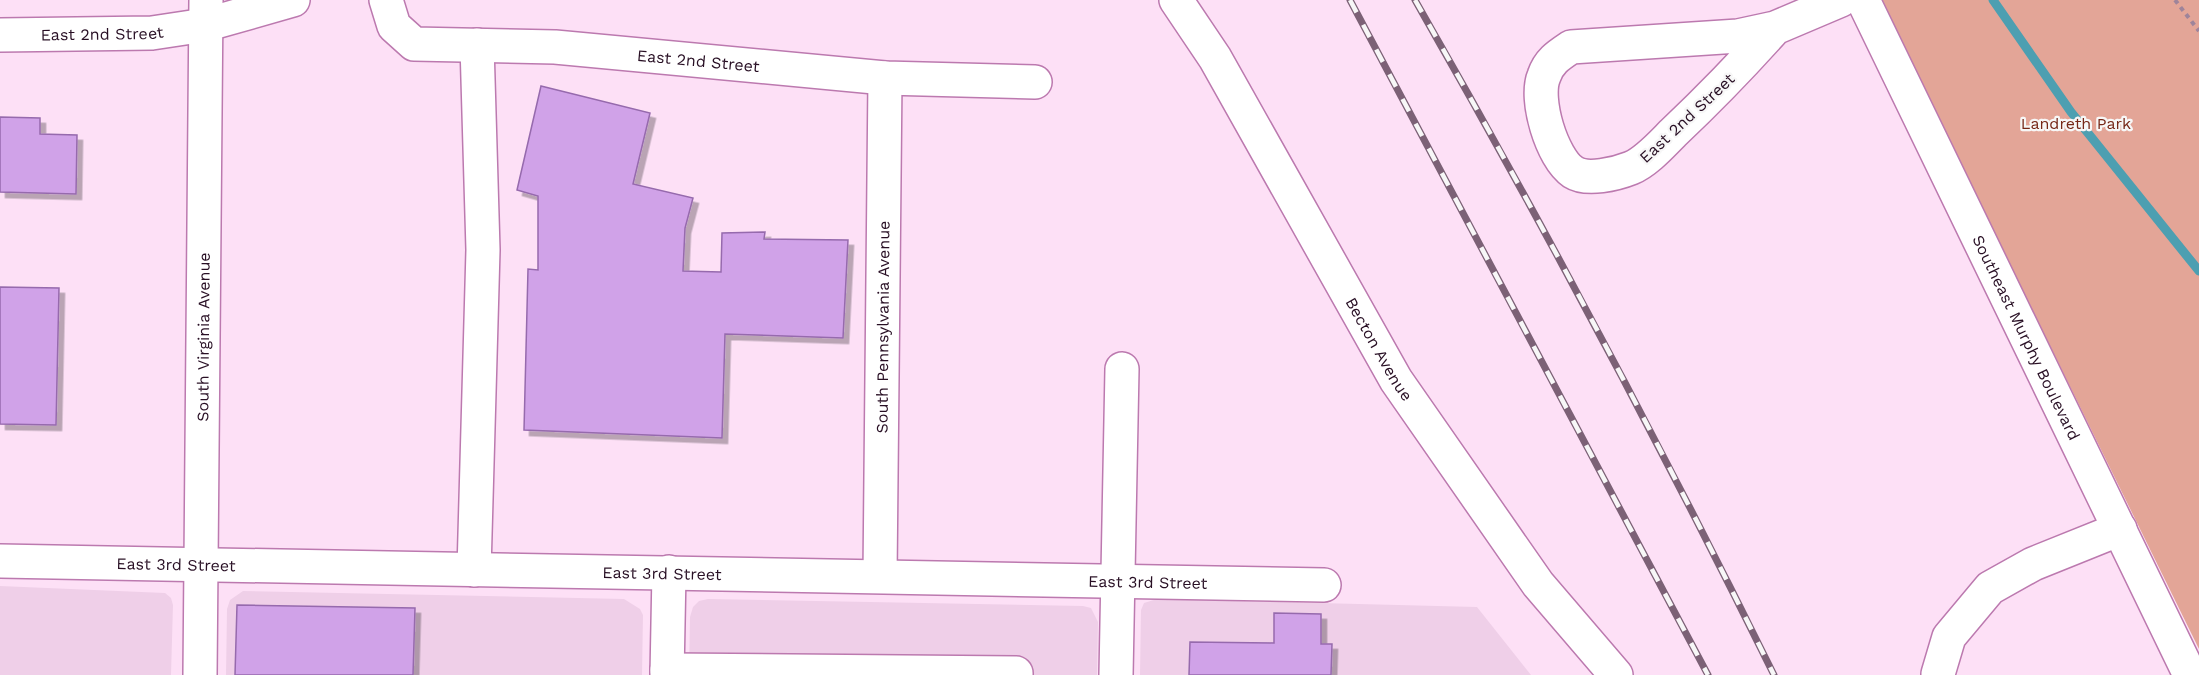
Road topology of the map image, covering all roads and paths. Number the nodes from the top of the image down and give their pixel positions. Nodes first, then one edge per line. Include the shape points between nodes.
1 (293, 0) edge
2 (386, 0) edge
3 (1176, 0) edge
4 (1841, 0) edge
5 (1863, 0) edge
6 (2175, 0) edge
7 (205, 13) edge
8 (1775, 28) junction
9 (2199, 31) edge
10 (0, 35) edge
11 (477, 45) junction
12 (885, 78) junction
13 (1035, 82) dead end
14 (1122, 369) dead end
15 (2120, 529) junction
16 (0, 561) edge
17 (202, 565) junction
18 (474, 570) junction
19 (669, 572) junction
20 (880, 576) junction
21 (1117, 580) junction
22 (1324, 585) dead end
23 (667, 672) edge
24 (1938, 674) dead end
25 (200, 675) edge
26 (1016, 675) edge
27 (1116, 675) edge
28 (1616, 675) edge
29 (2190, 675) edge

1 - 7 street, East 2nd Street
2 - 11 street, East 2nd Street via 394,27 414,44
3 - 28 street, Becton Avenue via 1215,58 1396,380 1538,584
4 - 8 street, East 2nd Street
5 - 15 street, Southeast Murphy Boulevard
6 - 9 path
7 - 10 street, East 2nd Street via 152,33
7 - 17 street, South Virginia Avenue
8 - 8 street, East 2nd Street via 1738,36 1571,47 1553,59 1542,78 1547,129 1556,150 1574,172 1593,177 1632,168 1729,80
11 - 12 street, East 2nd Street via 555,47
11 - 18 street via 483,250
12 - 13 street, East 2nd Street
12 - 20 street, South Pennsylvania Avenue
14 - 21 street
15 - 24 street via 2033,564 1990,588 1949,637
15 - 29 street, Southeast Murphy Boulevard
16 - 17 street, East 3rd Street
17 - 18 street, East 3rd Street
17 - 25 street, South Virginia Avenue
18 - 19 street, East 3rd Street
19 - 20 street, East 3rd Street
19 - 23 street
20 - 21 street, East 3rd Street
21 - 22 street, East 3rd Street
21 - 27 street
23 - 26 street

